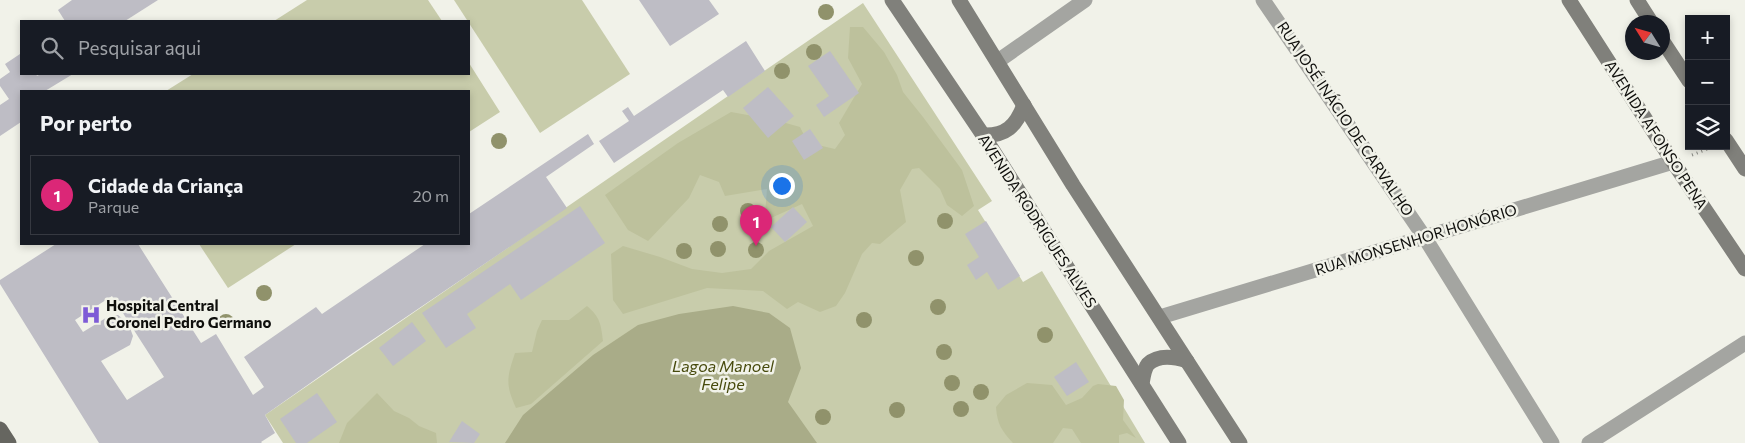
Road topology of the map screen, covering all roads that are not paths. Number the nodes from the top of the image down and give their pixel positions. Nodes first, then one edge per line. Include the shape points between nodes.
1 (892, 0) edge
2 (959, 0) edge
3 (1085, 0) edge
4 (1264, 0) edge
5 (1569, 0) edge
6 (1637, 0) edge
7 (1647, 15) edge
8 (1670, 52) edge
9 (998, 61) junction
10 (1685, 75) edge
11 (1024, 105) junction
12 (983, 135) junction
13 (1730, 146) edge
14 (1673, 162) junction
15 (1745, 169) edge
16 (1425, 238) junction
17 (1745, 269) edge
18 (1160, 317) junction
19 (1745, 343) edge
20 (1188, 361) junction
21 (1142, 384) junction
22 (0, 429) edge
23 (10, 443) edge
24 (1179, 443) edge
25 (1240, 443) edge
26 (1552, 443) edge
27 (1589, 443) edge

1 - 12 main road, AVENIDA RODRIGUES ALVES
2 - 9 main road
3 - 9 street
4 - 16 street, RUA JOSÉ INÁCIO DE CARVALHO
5 - 14 main road, AVENIDA AFONSO PENA
6 - 7 main road
8 - 10 main road
9 - 11 main road
11 - 12 main road via 1020,117 1008,131
11 - 18 main road
12 - 21 main road, AVENIDA RODRIGUES ALVES
13 - 15 main road
14 - 16 street, RUA MONSENHOR HONÓRIO
14 - 17 main road, AVENIDA AFONSO PENA
16 - 18 street, RUA MONSENHOR HONÓRIO
16 - 26 street, RUA JOSÉ INÁCIO DE CARVALHO
18 - 20 main road
19 - 27 street
20 - 21 main road via 1171,356 1149,364
20 - 25 main road
21 - 24 main road, AVENIDA RODRIGUES ALVES
22 - 23 main road

